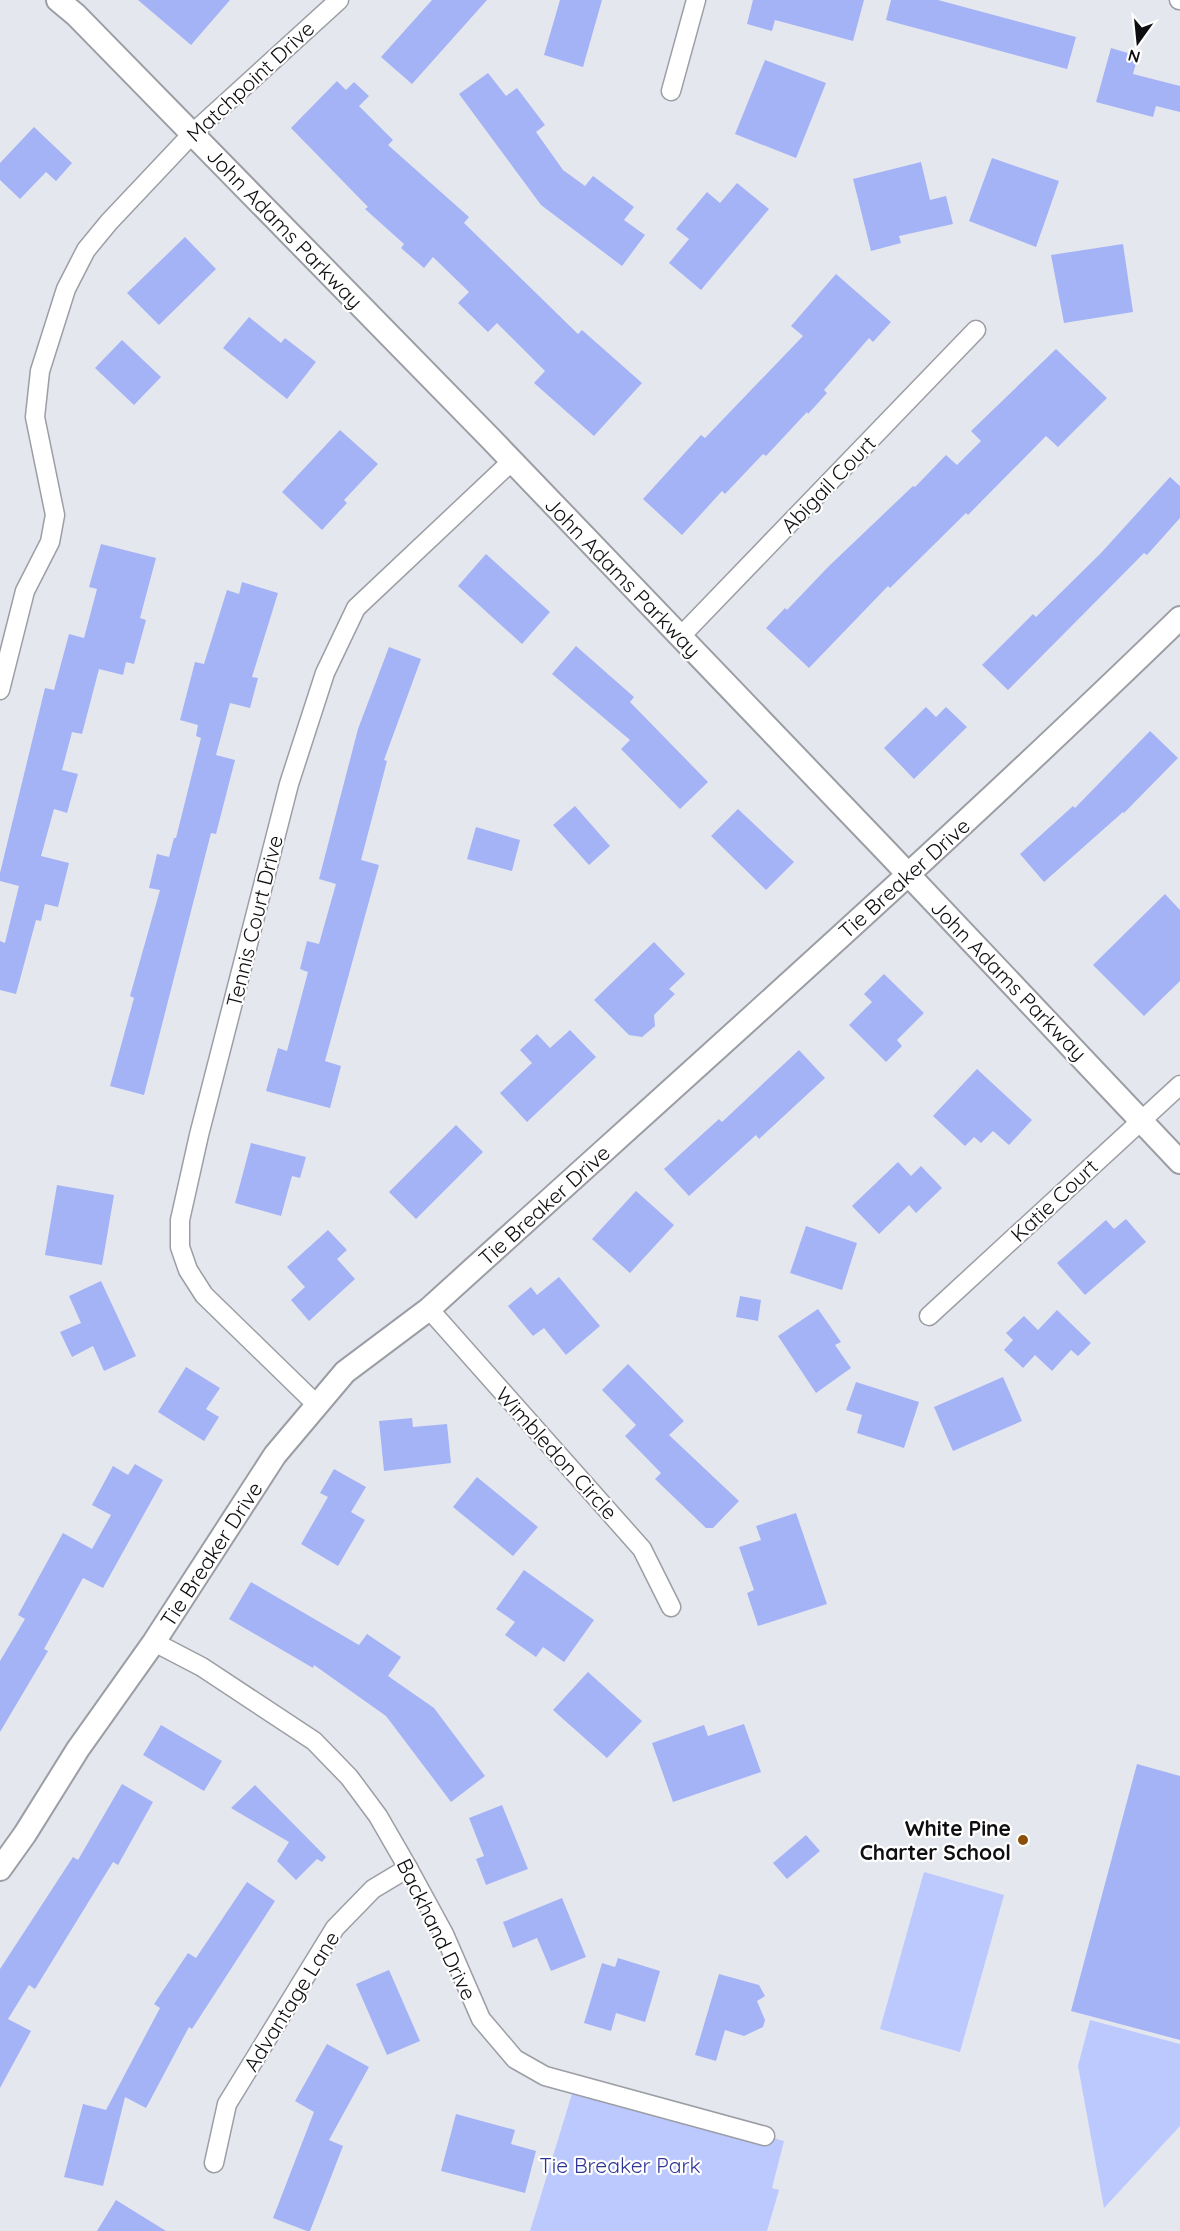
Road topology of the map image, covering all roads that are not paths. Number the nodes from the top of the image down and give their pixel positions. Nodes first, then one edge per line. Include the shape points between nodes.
1 (58, 0) edge
2 (339, 0) edge
3 (696, 0) edge
4 (671, 91) dead end
5 (193, 133) junction
6 (976, 330) dead end
7 (512, 461) junction
8 (1180, 618) edge
9 (680, 638) junction
10 (0, 690) edge
11 (909, 874) junction
12 (1180, 1085) edge
13 (1141, 1119) junction
14 (1180, 1162) edge
15 (429, 1309) junction
16 (929, 1316) dead end
17 (316, 1404) junction
18 (671, 1607) dead end
19 (154, 1642) junction
20 (408, 1868) junction
21 (0, 1869) edge
22 (765, 2136) dead end
23 (214, 2163) dead end

1 - 5 street, John Adams Parkway
2 - 5 street, Matchpoint Drive
3 - 4 street
5 - 7 street, John Adams Parkway
5 - 10 street, Matchpoint Drive via 86,250 66,289 40,371 35,417 55,515 50,542 25,591
6 - 9 street, Abigail Court
7 - 9 street, John Adams Parkway
7 - 17 street, Tennis Court Drive via 356,608 325,673 289,784 180,1220 180,1247 188,1270 204,1295
8 - 11 street, Tie Breaker Drive
9 - 11 street, John Adams Parkway
11 - 13 street, John Adams Parkway
11 - 15 street, Tie Breaker Drive
12 - 13 street, Katie Court
13 - 14 street, John Adams Parkway
13 - 16 street, Katie Court
15 - 17 street, Tie Breaker Drive via 345,1372
15 - 18 street, Wimbledon Circle via 642,1549
17 - 19 street, Tie Breaker Drive via 275,1455
19 - 20 street, Backhand Drive via 202,1667 314,1741 349,1777 378,1816
19 - 21 street, Tie Breaker Drive
20 - 22 street, Backhand Drive via 444,1934 481,2019 515,2059 545,2076
20 - 23 street, Advantage Lane via 373,1889 335,1928 227,2104

